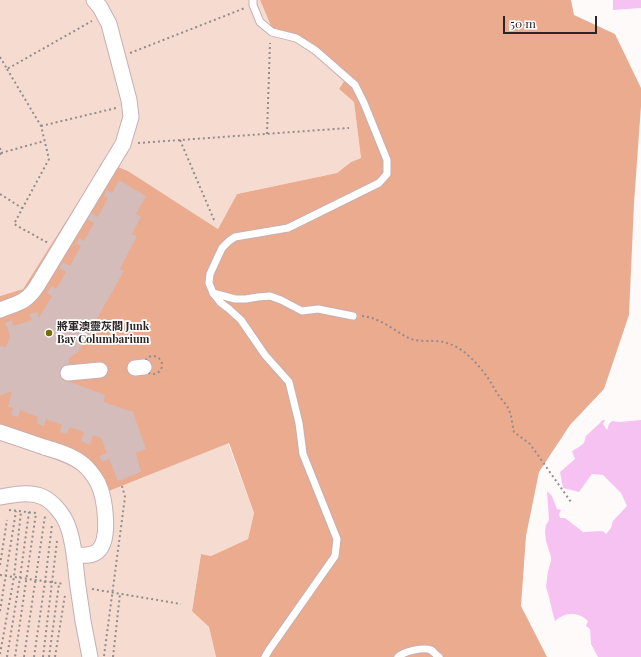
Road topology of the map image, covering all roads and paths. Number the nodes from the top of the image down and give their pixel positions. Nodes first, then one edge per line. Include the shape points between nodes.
1 (94, 0) edge
2 (253, 2) edge
3 (104, 14) junction
4 (270, 43) dead end
5 (0, 57) edge
6 (118, 58) junction
7 (7, 69) junction
8 (130, 105) junction
9 (41, 126) junction
10 (349, 128) dead end
11 (267, 134) junction
12 (180, 140) junction
13 (45, 141) junction
14 (123, 144) junction
15 (0, 148) edge
16 (1, 154) edge
17 (0, 194) edge
18 (22, 208) junction
19 (214, 220) dead end
20 (59, 249) junction
21 (213, 293) junction
22 (0, 310) edge
23 (353, 316) dead end
24 (364, 316) dead end
25 (100, 370) dead end
26 (68, 373) dead end
27 (0, 432) edge
28 (122, 486) dead end
29 (0, 497) edge
30 (571, 502) dead end
31 (8, 510) dead end
32 (16, 511) junction
33 (21, 511) junction
34 (29, 512) junction
35 (45, 515) dead end
36 (6, 520) dead end
37 (52, 524) dead end
38 (58, 536) dead end
39 (74, 555) junction
40 (0, 565) edge
41 (0, 575) edge
42 (5, 576) junction
43 (14, 577) junction
44 (20, 578) junction
45 (27, 579) junction
46 (35, 580) junction
47 (45, 582) junction
48 (52, 583) junction
49 (59, 584) junction
50 (72, 586) junction
51 (113, 593) junction
52 (120, 594) junction
53 (181, 604) dead end
54 (0, 611) edge
55 (0, 654) edge
56 (439, 656) edge
57 (7, 657) edge
58 (16, 657) edge
59 (24, 657) edge
60 (34, 657) edge
61 (43, 657) edge
62 (49, 657) edge
63 (56, 657) edge
64 (90, 657) edge
65 (104, 657) edge
66 (112, 657) edge
67 (265, 657) edge
68 (398, 657) edge

1 - 3 street
2 - 6 path
2 - 21 lane via 260,22 272,32 296,38 315,50 355,85 387,160 387,174 379,183 288,228 243,235 229,241 222,248 210,274
3 - 6 street
3 - 7 path
4 - 11 path
5 - 7 path
6 - 8 street
7 - 9 path
8 - 9 path
8 - 14 street via 131,117
9 - 13 path
10 - 11 path
11 - 12 path
12 - 14 path
12 - 19 path
13 - 16 path
13 - 18 path via 49,159
14 - 20 street
15 - 16 path
17 - 18 path
18 - 20 path via 14,224
20 - 22 street via 32,294 24,301
21 - 23 lane via 235,299 270,296 302,310 318,309
21 - 67 lane via 242,320 265,355 289,382 299,422 303,454 337,539 335,556
24 - 30 path via 375,319 416,341 448,343 465,352 488,377 509,409 514,432 530,444
25 - 26 street
27 - 39 street via 75,459 88,469 98,483 106,518 102,546 89,555
28 - 51 path via 125,497
29 - 39 street via 32,495 42,497 55,506 67,522
31 - 32 path
32 - 33 path
32 - 42 path
33 - 34 path
33 - 43 path
34 - 44 path
34 - 45 path via 36,513
35 - 46 path
36 - 40 path
37 - 47 path
38 - 48 path
39 - 50 street
41 - 42 path
42 - 43 path
42 - 54 path
43 - 44 path
43 - 55 path
44 - 45 path
44 - 57 path
45 - 46 path
45 - 58 path
46 - 47 path
46 - 59 path
47 - 48 path
47 - 60 path
48 - 49 path
48 - 61 path
49 - 50 path
49 - 62 path
50 - 51 path
50 - 63 path
50 - 64 street
51 - 52 path
51 - 65 path
52 - 53 path
52 - 66 path
56 - 68 lane via 430,650 419,649

